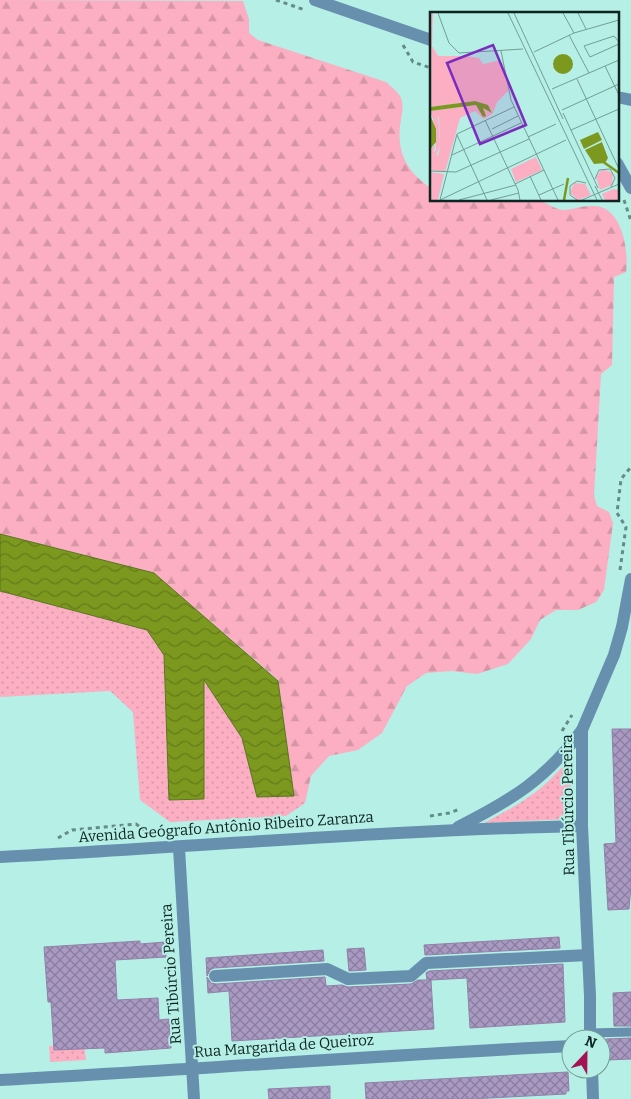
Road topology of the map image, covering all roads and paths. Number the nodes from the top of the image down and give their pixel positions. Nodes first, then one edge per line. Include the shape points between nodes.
1 (315, 0) edge
2 (430, 40) edge
3 (618, 97) edge
4 (631, 100) edge
5 (618, 166) edge
6 (626, 190) edge
7 (631, 221) edge
8 (631, 467) edge
9 (620, 571) dead end
10 (631, 579) edge
11 (574, 712) dead end
12 (582, 730) junction
13 (558, 737) dead end
14 (466, 806) dead end
15 (420, 817) dead end
16 (582, 826) junction
17 (454, 829) junction
18 (155, 838) dead end
19 (49, 839) dead end
20 (179, 848) junction
21 (0, 857) edge
22 (588, 952) junction
23 (215, 976) dead end
24 (590, 1029) edge
25 (631, 1032) edge
26 (611, 1034) edge
27 (561, 1046) edge
28 (193, 1070) junction
29 (592, 1079) edge
30 (0, 1080) edge
31 (194, 1099) edge
32 (593, 1099) edge

1 - 2 street
3 - 4 street
5 - 6 street
6 - 7 path
8 - 9 path via 621,479 618,513 626,527
10 - 12 street, Rua Tibúrcio Pereira via 614,654
11 - 13 path
12 - 16 street, Rua Tibúrcio Pereira
12 - 17 street, Avenida Geógrafo Antônio Ribeiro Zaranza via 564,754 530,786
14 - 15 path via 448,813
16 - 17 street, Avenida Geógrafo Antônio Ribeiro Zaranza
16 - 22 street, Rua Tibúrcio Pereira
17 - 20 street, Avenida Geógrafo Antônio Ribeiro Zaranza
18 - 19 path via 136,824 72,830 59,838
20 - 21 street, Avenida Geógrafo Antônio Ribeiro Zaranza
20 - 28 street, Rua Tibúrcio Pereira
22 - 23 street via 426,963 411,976 344,978 327,969
22 - 24 street, Rua Tibúrcio Pereira
25 - 26 lane
27 - 28 street, Rua Margarida de Queiroz via 398,1054
28 - 30 street, Rua Margarida de Queiroz
28 - 31 street, Rua Tibúrcio Pereira
29 - 32 street

